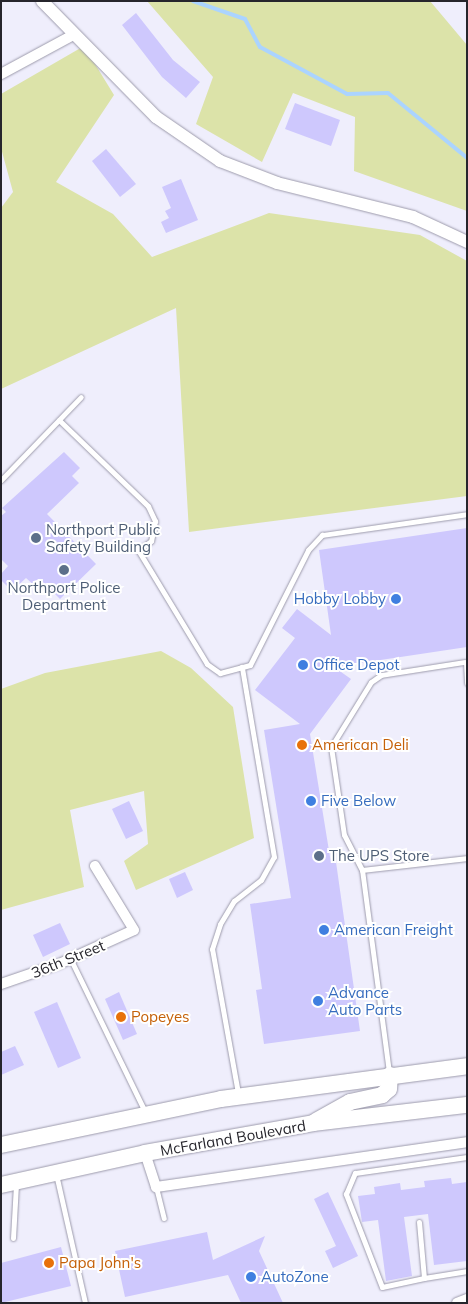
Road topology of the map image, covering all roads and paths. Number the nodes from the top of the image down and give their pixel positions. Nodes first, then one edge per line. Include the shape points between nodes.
1 (42, 1) edge
2 (73, 35) junction
3 (1, 74) edge
4 (467, 242) edge
5 (81, 397) dead end
6 (59, 420) junction
7 (1, 480) edge
8 (467, 514) edge
9 (465, 662) edge
10 (242, 667) junction
11 (467, 683) edge
12 (467, 858) edge
13 (96, 866) dead end
14 (362, 870) junction
15 (71, 960) junction
16 (1, 984) edge
17 (467, 1066) edge
18 (390, 1075) junction
19 (239, 1096) junction
20 (467, 1105) edge
21 (146, 1114) junction
22 (313, 1123) junction
23 (467, 1142) edge
24 (1, 1144) edge
25 (145, 1153) junction
26 (467, 1158) edge
27 (55, 1172) junction
28 (8, 1184) edge
29 (156, 1187) junction
30 (164, 1218) dead end
31 (419, 1222) dead end
32 (13, 1238) dead end
33 (467, 1271) edge
34 (424, 1278) junction
35 (467, 1299) edge
36 (85, 1303) edge
37 (457, 1303) edge

1 - 2 street
2 - 3 street
2 - 4 street via 156,116 220,161 277,183 413,217
5 - 6 lane
6 - 7 lane
6 - 10 lane via 148,506 155,521 151,541 138,550 207,664 220,673
8 - 10 lane via 322,534 308,550 255,658 250,665
9 - 11 lane
9 - 14 lane via 381,675 371,682 336,734 331,747 344,835
10 - 19 lane via 274,857 261,880 234,901 220,924 212,949
12 - 14 lane
13 - 15 street, 36th Street via 134,930
14 - 18 lane
15 - 16 street, 36th Street
15 - 21 lane
17 - 18 highway
18 - 19 highway
18 - 22 highway via 389,1089 382,1095 350,1102
19 - 21 highway
20 - 22 highway, McFarland Boulevard
21 - 24 highway
22 - 25 highway, McFarland Boulevard
23 - 29 street
25 - 27 highway, McFarland Boulevard
25 - 29 street
26 - 34 lane via 354,1173 346,1194 382,1287
27 - 28 highway, McFarland Boulevard
27 - 36 lane
28 - 32 lane
29 - 30 lane
31 - 34 lane
33 - 34 lane
35 - 37 street

